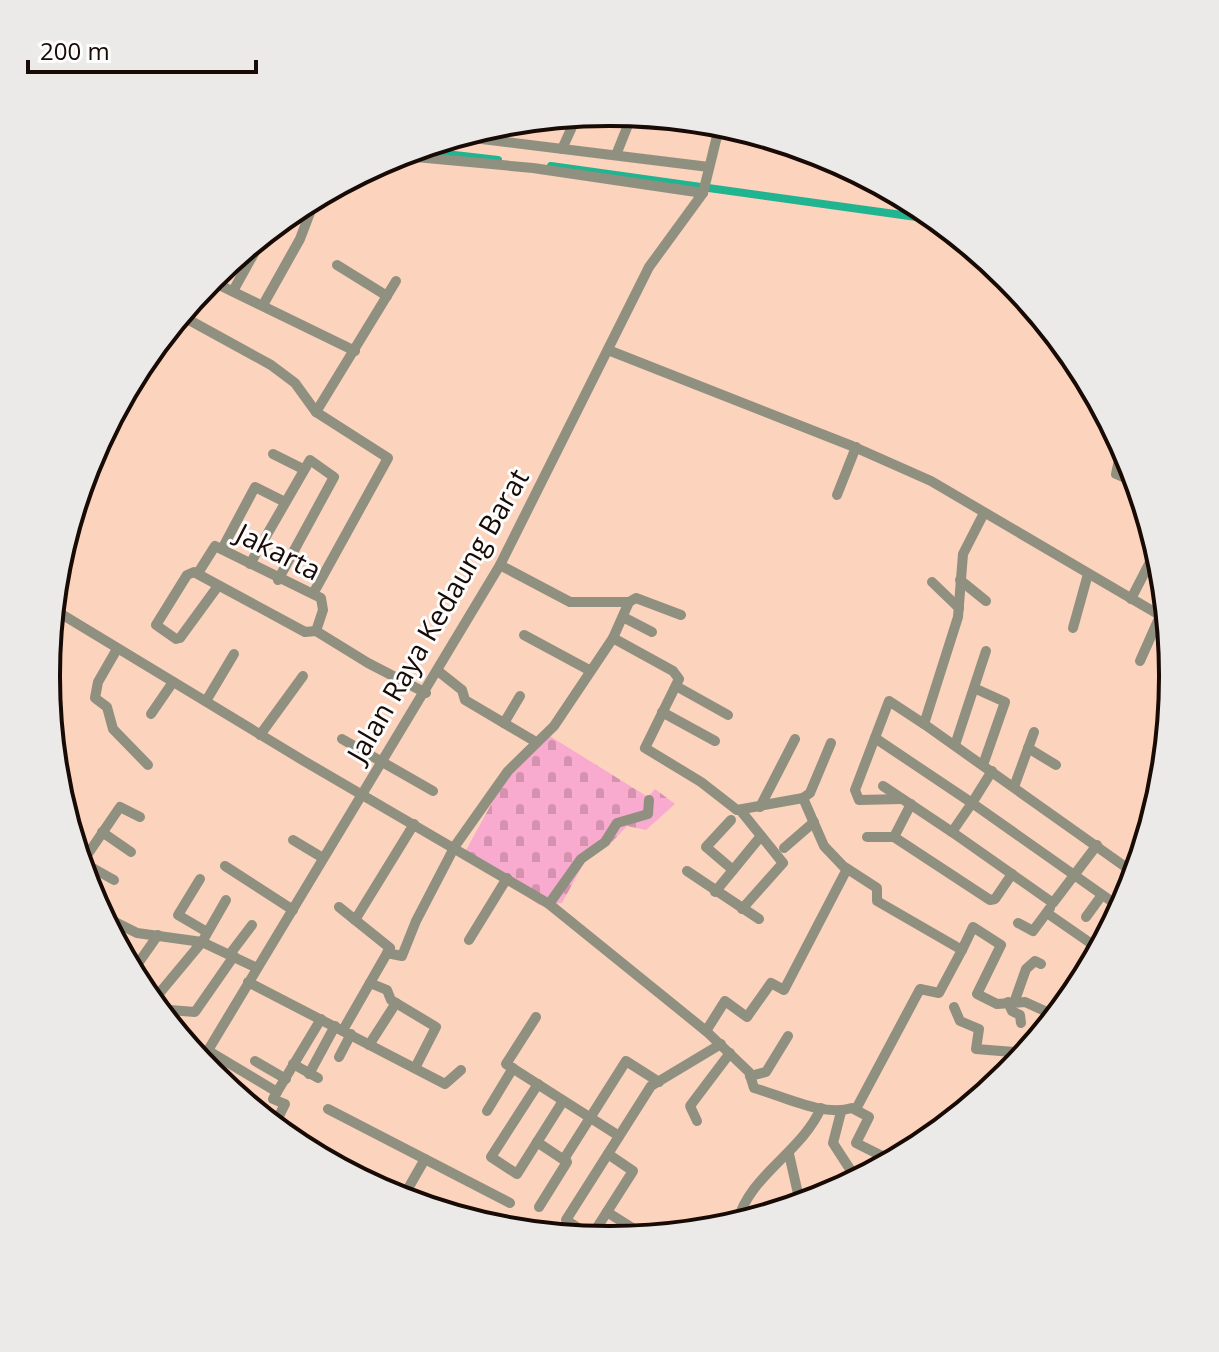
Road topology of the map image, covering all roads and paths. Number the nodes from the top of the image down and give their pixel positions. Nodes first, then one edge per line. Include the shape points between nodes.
1 (627, 127) edge
2 (571, 128) edge
3 (716, 137) edge
4 (485, 141) edge
5 (510, 145) junction
6 (562, 149) junction
7 (616, 155) junction
8 (428, 158) edge
9 (508, 164) junction
10 (708, 170) junction
11 (704, 190) junction
12 (309, 216) edge
13 (250, 260) edge
14 (337, 265) dead end
15 (396, 281) dead end
16 (222, 286) edge
17 (233, 291) junction
18 (387, 296) junction
19 (263, 305) junction
20 (191, 321) edge
21 (608, 350) junction
22 (355, 351) junction
23 (316, 412) junction
24 (856, 447) junction
25 (273, 454) dead end
26 (306, 465) junction
27 (837, 495) dead end
28 (285, 502) junction
29 (984, 513) junction
30 (222, 549) junction
31 (250, 564) junction
32 (500, 565) junction
33 (1148, 567) edge
34 (198, 573) junction
35 (1088, 574) junction
36 (278, 580) junction
37 (960, 580) junction
38 (932, 582) dead end
39 (218, 586) junction
40 (314, 592) junction
41 (1131, 599) junction
42 (986, 601) dead end
43 (629, 602) junction
44 (959, 608) junction
45 (1155, 613) edge
46 (681, 615) dead end
47 (64, 616) edge
48 (623, 617) junction
49 (1073, 628) dead end
50 (316, 631) junction
51 (1157, 631) edge
52 (652, 632) dead end
53 (524, 635) dead end
54 (613, 638) junction
55 (117, 649) junction
56 (986, 651) dead end
57 (234, 654) dead end
58 (1140, 661) dead end
59 (589, 670) junction
60 (438, 671) junction
61 (303, 676) dead end
62 (173, 682) junction
63 (676, 686) junction
64 (974, 688) junction
65 (426, 693) junction
66 (520, 696) dead end
67 (206, 701) junction
68 (662, 712) junction
69 (151, 714) dead end
70 (728, 715) dead end
71 (504, 723) junction
72 (924, 724) junction
73 (1034, 732) dead end
74 (260, 735) junction
75 (875, 738) junction
76 (342, 739) dead end
77 (795, 739) dead end
78 (715, 741) dead end
79 (536, 742) junction
80 (831, 743) dead end
81 (955, 745) junction
82 (1028, 748) junction
83 (383, 762) junction
84 (148, 765) dead end
85 (1056, 765) dead end
86 (987, 768) junction
87 (883, 786) dead end
88 (1014, 787) junction
89 (433, 791) dead end
90 (360, 794) junction
91 (803, 798) junction
92 (649, 800) dead end
93 (906, 801) junction
94 (972, 803) junction
95 (760, 807) junction
96 (741, 811) junction
97 (140, 817) dead end
98 (731, 820) dead end
99 (814, 822) junction
100 (414, 824) junction
101 (102, 832) junction
102 (952, 832) junction
103 (761, 836) junction
104 (867, 837) dead end
105 (894, 837) junction
106 (293, 840) dead end
107 (1097, 845) junction
108 (455, 846) junction
109 (784, 848) dead end
110 (89, 851) edge
111 (131, 852) dead end
112 (323, 858) junction
113 (225, 866) dead end
114 (1125, 866) edge
115 (847, 869) junction
116 (96, 870) edge
117 (733, 870) junction
118 (687, 871) dead end
119 (1012, 874) junction
120 (1075, 875) junction
121 (507, 878) junction
122 (200, 879) dead end
123 (114, 880) dead end
124 (715, 892) junction
125 (1102, 895) junction
126 (226, 900) dead end
127 (1110, 901) edge
128 (1053, 903) junction
129 (549, 904) junction
130 (339, 907) dead end
131 (742, 909) junction
132 (293, 910) junction
133 (1047, 913) junction
134 (1086, 917) dead end
135 (759, 919) dead end
136 (355, 920) junction
137 (1018, 923) dead end
138 (252, 925) dead end
139 (121, 927) edge
140 (158, 935) junction
141 (205, 937) junction
142 (469, 940) dead end
143 (1090, 942) edge
144 (962, 950) junction
145 (387, 953) junction
146 (232, 955) junction
147 (140, 961) edge
148 (1041, 964) dead end
149 (257, 968) junction
150 (248, 982) junction
151 (370, 983) junction
152 (160, 992) edge
153 (1012, 1001) junction
154 (396, 1003) junction
155 (954, 1007) dead end
156 (174, 1010) edge
157 (1044, 1012) edge
158 (536, 1017) dead end
159 (321, 1019) junction
160 (1021, 1023) dead end
161 (343, 1030) junction
162 (706, 1031) junction
163 (788, 1036) dead end
164 (721, 1044) junction
165 (369, 1045) junction
166 (207, 1050) joint
167 (1010, 1052) edge
168 (730, 1053) junction
169 (339, 1057) dead end
170 (255, 1061) dead end
171 (293, 1064) junction
172 (415, 1068) junction
173 (513, 1068) junction
174 (461, 1070) dead end
175 (750, 1076) junction
176 (286, 1079) junction
177 (659, 1082) junction
178 (538, 1084) junction
179 (277, 1092) junction
180 (563, 1101) junction
181 (821, 1108) junction
182 (328, 1109) dead end
183 (856, 1109) junction
184 (487, 1111) dead end
185 (841, 1112) junction
186 (279, 1115) edge
187 (590, 1118) junction
188 (697, 1121) dead end
189 (619, 1136) junction
190 (537, 1142) junction
191 (608, 1154) junction
192 (789, 1154) junction
193 (879, 1155) edge
194 (425, 1159) junction
195 (564, 1159) junction
196 (848, 1171) edge
197 (409, 1187) edge
198 (798, 1192) edge
199 (510, 1203) dead end
200 (539, 1207) dead end
201 (742, 1209) edge
202 (607, 1212) junction
203 (572, 1224) edge
204 (599, 1225) edge
205 (628, 1225) edge

1 - 7 street
2 - 6 street
3 - 10 street
4 - 5 street
5 - 6 street
5 - 9 street
6 - 7 street
7 - 10 street
8 - 9 street
9 - 11 street
10 - 11 street
11 - 21 street, Jalan Raya Kedaung Barat via 649,267
12 - 19 street
13 - 17 street
14 - 18 street
15 - 18 street
16 - 17 street
17 - 19 street
18 - 22 street
19 - 22 street
20 - 23 street via 271,365 295,383
21 - 24 street
21 - 32 street, Jalan Raya Kedaung Barat
22 - 23 street
23 - 40 street via 388,458
24 - 27 street
24 - 29 street via 931,481
25 - 26 street
26 - 28 street
26 - 36 street via 334,475
28 - 30 street via 257,486
28 - 31 street
29 - 35 street
29 - 37 street via 963,554
30 - 31 street, Jakarta
30 - 34 street, Jakarta via 212,547
31 - 36 street, Jakarta
32 - 43 street via 570,602
32 - 60 street, Jalan Raya Kedaung Barat
33 - 41 street
34 - 39 street, Jakarta
34 - 39 street, Jakarta via 187,575 156,625 176,639
35 - 41 street
35 - 49 street
36 - 40 street, Jakarta
37 - 42 street
37 - 44 street
38 - 44 street
39 - 50 street, Jakarta via 305,632
40 - 50 street, Jakarta via 323,610
41 - 45 street
43 - 46 street via 636,598
43 - 48 street
44 - 72 street
47 - 55 street
48 - 52 street
48 - 54 street
50 - 65 street, Jakarta
51 - 58 street
53 - 59 street
54 - 59 street
54 - 63 street via 673,671 679,679
55 - 62 street
55 - 84 street via 95,698 107,707 113,729
56 - 64 street
57 - 67 street
59 - 79 street via 554,726
60 - 65 street, Jalan Raya Kedaung Barat
60 - 71 street via 462,690 465,700
61 - 74 street
62 - 67 street
62 - 69 street
63 - 68 street
63 - 70 street
64 - 81 street
64 - 86 street via 1005,702
65 - 83 street, Jalan Raya Kedaung Barat
66 - 71 street
67 - 74 street
68 - 78 street
68 - 96 street via 645,748
71 - 79 street
72 - 75 street via 889,701
72 - 81 street
73 - 82 street
74 - 90 street
75 - 93 street via 855,790 859,800
75 - 94 street
76 - 83 street
77 - 95 street
79 - 108 street via 508,771
80 - 91 street via 811,792
81 - 86 street
82 - 85 street
82 - 88 street
83 - 89 street
83 - 90 street, Jalan Raya Kedaung Barat
86 - 88 street
86 - 94 street
87 - 93 street
88 - 107 street
90 - 100 street
90 - 112 street, Jalan Raya Kedaung Barat
91 - 95 street
91 - 99 street
92 - 129 street via 648,814 617,823 605,842 581,859
93 - 102 street
93 - 105 street
94 - 102 street
94 - 120 street
95 - 96 street
96 - 103 street
97 - 101 street via 120,807
98 - 117 street via 706,847
99 - 109 street
99 - 115 street via 824,846
100 - 108 street
100 - 136 street
101 - 110 street
101 - 111 street
102 - 119 street
103 - 117 street
103 - 131 street via 783,863
104 - 105 street
105 - 119 street via 990,900
106 - 112 street
107 - 114 street
107 - 120 street
108 - 121 street
108 - 145 street via 407,950 402,956
112 - 132 street, Jalan Raya Kedaung Barat
113 - 132 street
115 - 144 street via 877,888 877,901
115 - 162 street via 784,990 771,983 747,1017 725,1001
116 - 123 street
117 - 124 street
118 - 124 street
119 - 128 street
120 - 125 street
120 - 128 street
121 - 129 street
121 - 142 street
122 - 141 street via 178,915
124 - 131 street
125 - 127 street
125 - 134 street
126 - 141 street
128 - 133 street
129 - 162 street
130 - 136 street
131 - 135 street
132 - 149 street, Jalan Raya Kedaung Barat
133 - 137 street via 1033,931
133 - 143 street
136 - 145 street via 390,947
138 - 146 street
139 - 140 street
140 - 141 street
140 - 147 street
141 - 146 street
141 - 152 street
144 - 153 street via 973,927 1000,944 976,993 997,1004
144 - 183 street via 938,993 920,989
145 - 151 street
146 - 149 street
146 - 156 street via 195,1012
148 - 153 street via 1029,965
149 - 150 street, Jalan Raya Kedaung Barat
150 - 159 street
150 - 166 street, Jalan Raya Kedaung Barat
151 - 154 street via 387,990
151 - 161 street
153 - 157 street
153 - 160 street via 1011,1011 1020,1015
154 - 165 street
154 - 172 street via 436,1027
155 - 167 street via 960,1021 979,1029 976,1049
158 - 173 street via 506,1064
159 - 161 street
159 - 171 street
161 - 165 street
161 - 169 street
161 - 171 street via 314,1076
162 - 164 street
163 - 175 street via 766,1072
164 - 168 street
164 - 177 street
165 - 172 street
166 - 179 street
168 - 175 street
168 - 188 street via 690,1106
170 - 176 street
171 - 176 street
172 - 174 street via 447,1085
173 - 178 street
173 - 184 street
175 - 181 street via 754,1088
176 - 179 street
177 - 187 street via 626,1061
177 - 189 street via 651,1086
178 - 180 street
178 - 190 street via 491,1157 517,1174
179 - 186 street via 273,1099 285,1104
180 - 187 street
180 - 190 street
181 - 185 street
181 - 192 street
182 - 194 street
183 - 185 street
183 - 193 street via 869,1117 856,1143
185 - 196 street via 833,1143
187 - 189 street
187 - 195 street
189 - 191 street
190 - 195 street
191 - 202 street via 633,1171
191 - 203 street via 566,1220
192 - 198 street
192 - 201 street via 747,1197
194 - 197 street
194 - 199 street
195 - 200 street via 567,1162
202 - 204 street
202 - 205 street

